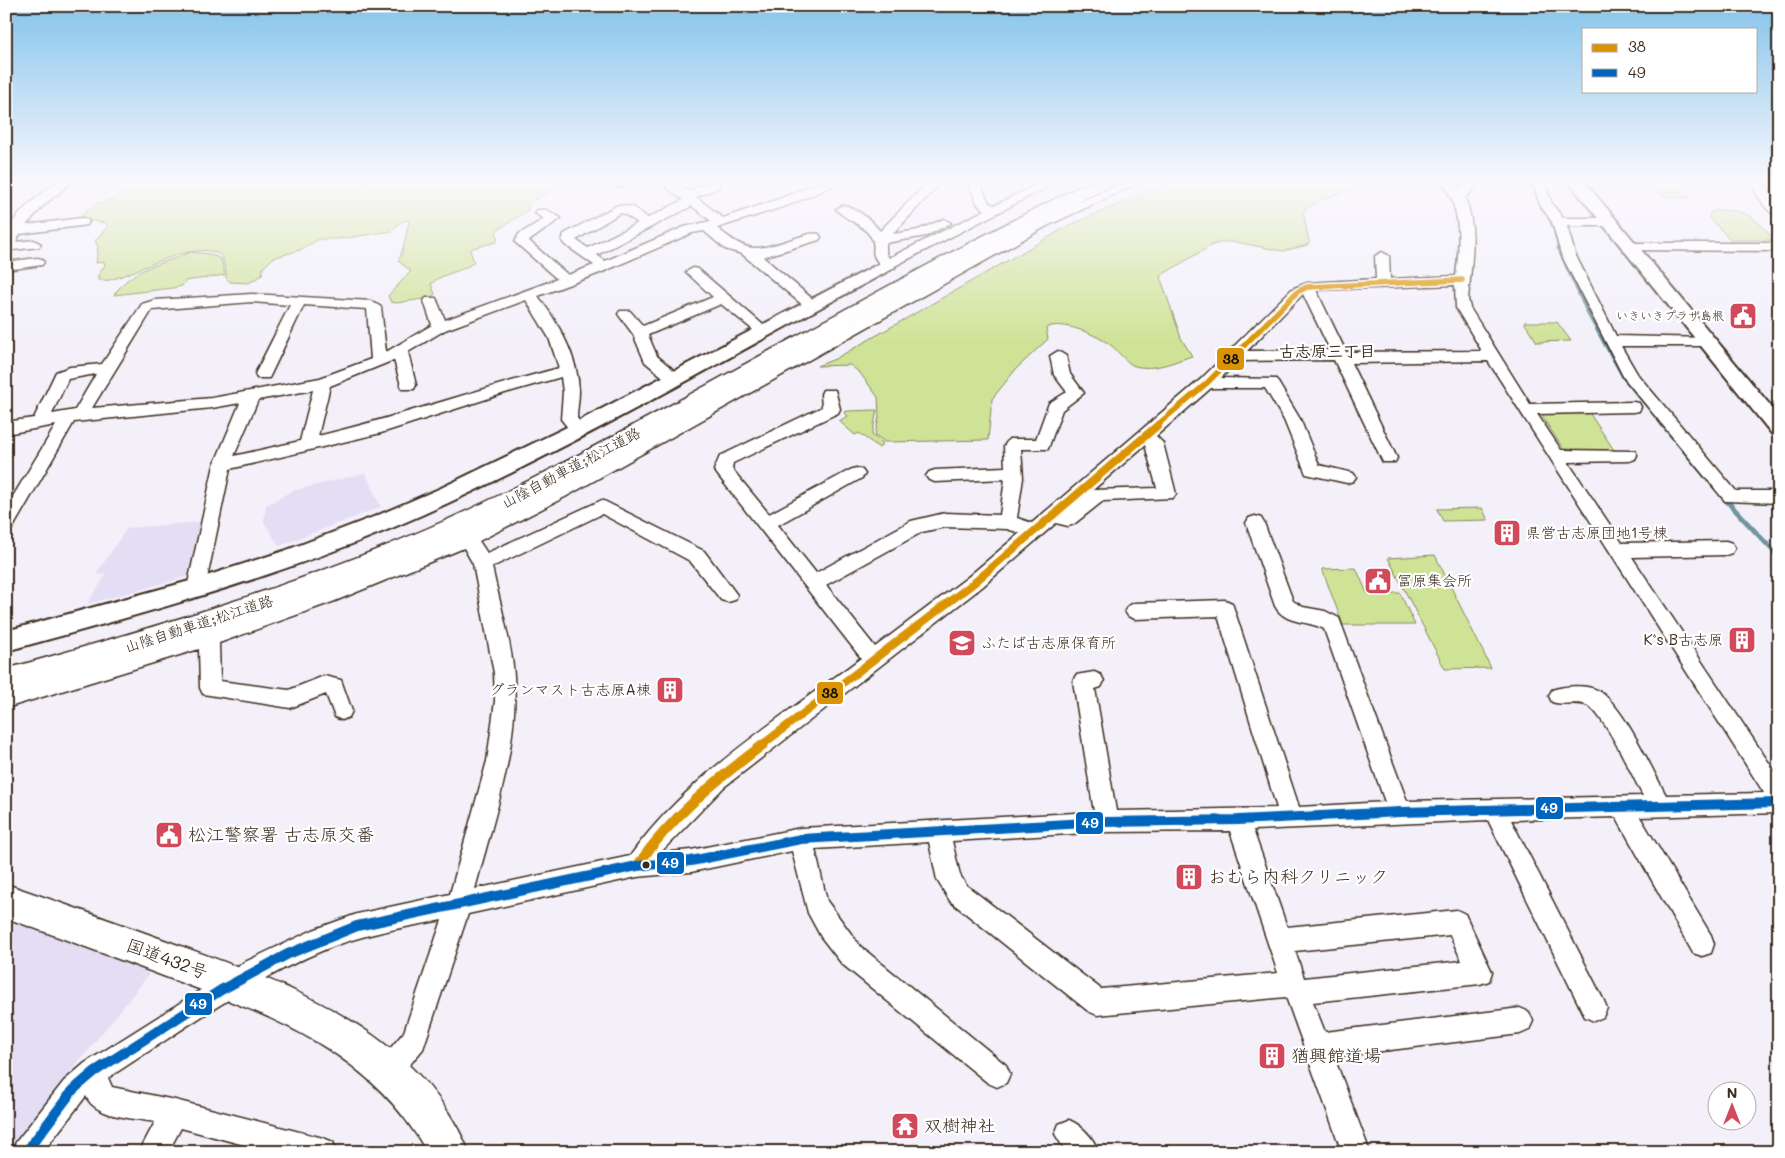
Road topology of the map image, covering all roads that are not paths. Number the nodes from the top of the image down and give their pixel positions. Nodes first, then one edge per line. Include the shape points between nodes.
1 (12, 235) edge
2 (527, 235) edge
3 (572, 235) edge
4 (625, 235) edge
5 (678, 235) edge
6 (722, 235) edge
7 (876, 235) edge
8 (885, 235) edge
9 (909, 235) edge
10 (939, 235) edge
11 (970, 235) edge
12 (996, 235) edge
13 (1020, 235) edge
14 (1464, 235) edge
15 (1563, 235) edge
16 (1621, 235) edge
17 (814, 236) dead end
18 (880, 240) junction
19 (34, 244) dead end
20 (1631, 246) junction
21 (1779, 247) edge
22 (7, 249) edge
23 (588, 254) junction
24 (752, 256) junction
25 (1382, 256) dead end
26 (37, 262) dead end
27 (888, 264) junction
28 (6, 266) edge
29 (604, 266) junction
30 (693, 272) dead end
31 (1462, 280) junction
32 (566, 281) junction
33 (1383, 284) junction
34 (1307, 287) junction
35 (529, 294) junction
36 (723, 298) junction
37 (298, 300) junction
38 (431, 301) dead end
39 (810, 304) junction
40 (625, 314) dead end
41 (440, 327) junction
42 (762, 330) junction
43 (640, 333) junction
44 (1611, 341) junction
45 (1706, 341) junction
46 (400, 351) junction
47 (1340, 355) junction
48 (1058, 356) dead end
49 (1235, 356) junction
50 (1492, 356) junction
51 (379, 362) junction
52 (107, 368) junction
53 (566, 371) junction
54 (263, 374) dead end
55 (675, 378) junction
56 (323, 383) junction
57 (1207, 383) junction
58 (408, 385) dead end
59 (251, 397) junction
60 (834, 407) dead end
61 (1633, 407) dead end
62 (1525, 409) junction
63 (74, 416) junction
64 (40, 422) junction
65 (6, 428) edge
66 (578, 429) junction
67 (1779, 429) edge
68 (1143, 436) junction
69 (307, 446) junction
70 (1629, 455) dead end
71 (1556, 456) junction
72 (1389, 458) dead end
73 (222, 465) junction
74 (1014, 473) junction
75 (856, 474) dead end
76 (935, 476) dead end
77 (1347, 477) dead end
78 (1779, 497) edge
79 (1053, 516) junction
80 (1008, 522) junction
81 (767, 523) junction
82 (1256, 523) dead end
83 (6, 524) edge
84 (1034, 531) junction
85 (467, 539) junction
86 (1726, 548) dead end
87 (1617, 550) junction
88 (482, 564) junction
89 (815, 582) junction
90 (196, 588) junction
91 (728, 595) dead end
92 (1135, 610) dead end
93 (209, 638) junction
94 (6, 641) edge
95 (874, 660) junction
96 (6, 662) edge
97 (6, 682) edge
98 (1094, 682) dead end
99 (1559, 696) dead end
100 (6, 699) edge
101 (342, 711) dead end
102 (1779, 797) edge
103 (1779, 803) edge
104 (1661, 807) junction
105 (1623, 808) junction
106 (1494, 810) junction
107 (1400, 812) junction
108 (1291, 818) junction
109 (1238, 820) junction
110 (1107, 822) junction
111 (938, 830) junction
112 (801, 838) junction
113 (638, 866) junction
114 (6, 900) edge
115 (459, 904) junction
116 (1279, 940) junction
117 (1702, 944) dead end
118 (234, 984) junction
119 (1296, 987) junction
120 (1594, 1008) dead end
121 (1520, 1021) dead end
122 (1317, 1046) junction
123 (388, 1071) junction
124 (94, 1072) junction
125 (997, 1074) dead end
126 (175, 1113) junction
127 (445, 1150) edge
128 (26, 1152) edge
129 (154, 1152) edge
130 (323, 1152) edge
131 (1356, 1152) edge

1 - 22 street
2 - 32 street via 522,242
3 - 23 street via 569,241
4 - 23 street
5 - 29 street
6 - 24 street via 730,246
7 - 18 street
8 - 18 street
9 - 18 street
10 - 27 street
11 - 96 highway, 山陰自動車道;松江道路 via 610,432 442,516 272,583 115,633
12 - 97 highway, 山陰自動車道;松江道路 via 613,447 460,525 301,591
13 - 85 street via 561,492
14 - 31 street
15 - 44 street via 1568,254
16 - 20 street
17 - 24 street
18 - 27 street via 880,258
19 - 22 street
20 - 21 street
20 - 45 street
23 - 29 street
24 - 39 street
25 - 33 street
26 - 28 street
27 - 39 street
29 - 32 street
30 - 36 street
31 - 33 street
31 - 50 street via 1463,308
32 - 35 street
33 - 34 street
34 - 47 street
34 - 49 street via 1297,292
35 - 41 street
35 - 53 street via 552,326
36 - 42 street
36 - 43 street
37 - 51 street via 372,304
37 - 52 street via 252,298 155,304 147,307
37 - 54 street
38 - 41 street
39 - 42 street
40 - 43 street
41 - 46 street
42 - 55 street
43 - 55 street via 650,359
44 - 45 street
44 - 78 street via 1632,378 1730,498
45 - 67 street
46 - 51 street
46 - 58 street
47 - 49 street
47 - 50 street via 1350,358
47 - 72 street
48 - 74 street via 1062,375 1076,393 1055,407 1042,445 1013,444
49 - 57 street
50 - 62 street
51 - 56 street
52 - 63 street
52 - 64 street via 70,372 62,376
53 - 66 street via 571,386 569,419
53 - 69 street
55 - 66 street
56 - 59 street
56 - 69 street
57 - 68 street
57 - 77 street via 1270,383 1292,419 1312,470
59 - 63 street
59 - 73 street
60 - 81 street via 726,460 723,470
61 - 62 street
62 - 71 street
63 - 64 street
63 - 83 street
64 - 65 street
66 - 90 street via 522,459 383,522 295,556
68 - 79 street
68 - 79 street via 1155,443 1167,494 1099,495 1068,519
69 - 73 street
70 - 71 street
71 - 87 street
73 - 90 street
74 - 76 street
74 - 80 street
75 - 81 street
79 - 84 street
80 - 84 street
80 - 89 street via 945,520 917,526
81 - 89 street
82 - 107 street via 1285,606 1299,615 1318,616 1332,624
84 - 95 street via 975,582
85 - 88 street
85 - 93 street via 328,596
86 - 87 street
87 - 102 street
88 - 91 street via 602,506 697,556
88 - 115 street via 500,648 505,701 498,761
89 - 95 street
90 - 94 street
92 - 108 street via 1225,608
93 - 100 street
93 - 101 street via 210,688 290,699 324,685 334,686
95 - 113 street via 710,785 656,839
98 - 110 street via 1083,682
99 - 104 street via 1591,696 1607,709
103 - 104 street
104 - 105 street
105 - 106 street
105 - 117 street
106 - 107 street
106 - 120 street
107 - 108 street
108 - 109 street
109 - 110 street
109 - 116 street
110 - 111 street
111 - 112 street
111 - 119 street via 949,880 958,893 1097,1002
112 - 113 street via 691,860
112 - 125 street via 816,905 851,955
113 - 115 street
114 - 118 highway, 国道432号
115 - 118 street via 357,926 327,936
115 - 123 street via 414,1040
116 - 119 street
116 - 119 street via 1457,922 1480,972
118 - 123 highway, 国道432号 via 300,1011 334,1030
118 - 124 street
119 - 122 street
121 - 122 street
122 - 131 street
123 - 127 highway, 国道432号 via 424,1111
124 - 126 street via 97,1091 106,1099
124 - 128 street via 73,1090
126 - 129 street
126 - 130 street

